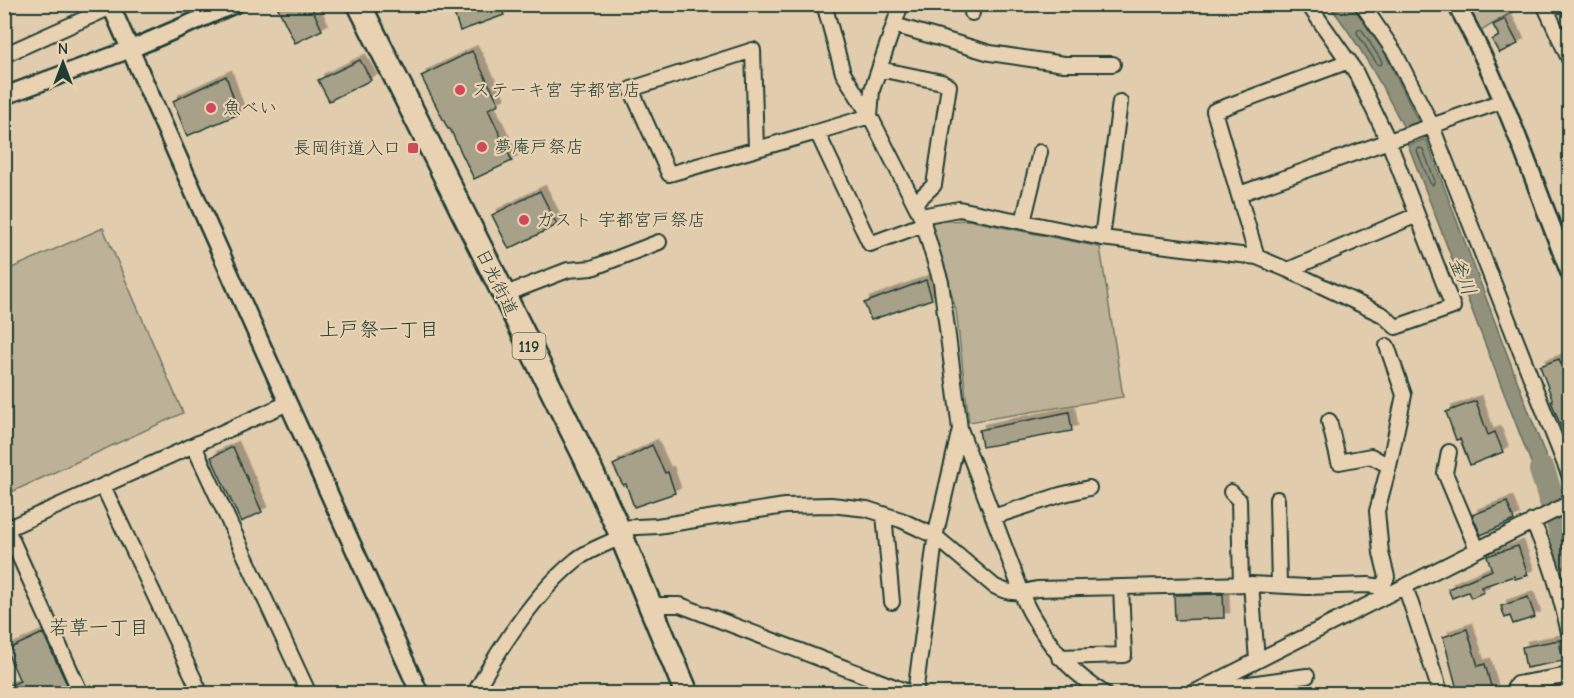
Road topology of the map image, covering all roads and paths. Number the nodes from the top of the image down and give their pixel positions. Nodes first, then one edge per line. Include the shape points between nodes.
1 (235, 4) edge
2 (359, 4) edge
3 (824, 4) edge
4 (901, 4) edge
5 (1308, 4) edge
6 (1362, 4) edge
7 (1456, 4) edge
8 (1562, 4) edge
9 (110, 6) edge
10 (1545, 7) edge
11 (894, 25) junction
12 (131, 49) junction
13 (4, 56) edge
14 (1350, 61) junction
15 (1569, 61) edge
16 (1113, 64) dead end
17 (879, 69) junction
18 (4, 96) edge
19 (1502, 101) junction
20 (1120, 102) dead end
21 (870, 116) junction
22 (1428, 125) junction
23 (817, 132) junction
24 (1391, 139) junction
25 (756, 149) junction
26 (1040, 152) dead end
27 (1239, 194) junction
28 (920, 214) junction
29 (1417, 215) junction
30 (1023, 222) junction
31 (1102, 238) junction
32 (659, 242) dead end
33 (1257, 257) junction
34 (1288, 270) junction
35 (1569, 273) edge
36 (503, 295) junction
37 (1387, 346) dead end
38 (288, 403) junction
39 (1329, 421) dead end
40 (960, 429) junction
41 (194, 446) junction
42 (1449, 452) dead end
43 (1389, 466) junction
44 (1569, 477) edge
45 (103, 486) junction
46 (1089, 488) dead end
47 (1231, 492) dead end
48 (1278, 499) dead end
49 (1569, 502) edge
50 (884, 514) junction
51 (993, 517) junction
52 (1534, 520) junction
53 (6, 529) edge
54 (620, 532) junction
55 (935, 536) junction
56 (1477, 549) junction
57 (1246, 584) junction
58 (1280, 585) junction
59 (1405, 585) junction
60 (1121, 587) junction
61 (1384, 591) junction
62 (1022, 593) junction
63 (892, 602) dead end
64 (650, 605) junction
65 (1569, 637) edge
66 (1059, 657) junction
67 (1257, 660) junction
68 (1569, 675) edge
69 (1307, 676) dead end
70 (1193, 692) edge
71 (81, 693) edge
72 (201, 693) edge
73 (309, 693) edge
74 (420, 693) edge
75 (474, 693) edge
76 (687, 693) edge
77 (914, 693) edge
78 (1106, 693) edge
79 (1441, 693) edge
80 (1511, 693) edge

1 - 12 street
2 - 36 highway, 日光街道 / 119
3 - 21 street via 843,73
4 - 11 street
5 - 14 street
6 - 22 street via 1395,53
7 - 19 street
8 - 10 street
9 - 12 street
9 - 13 street
10 - 15 street
11 - 16 street via 990,53 1064,64
11 - 17 street
12 - 18 street
12 - 38 street
14 - 24 street
14 - 27 street via 1214,111
17 - 21 street
17 - 28 street via 949,86 934,184
19 - 22 street
19 - 35 street
20 - 31 street
21 - 23 street
21 - 28 street
22 - 24 street
22 - 44 street
23 - 25 street
23 - 28 street via 870,244
24 - 27 street
24 - 29 street
25 - 25 street via 669,174 632,89 753,50
26 - 30 street
27 - 33 street
28 - 30 street via 959,210
28 - 40 street via 941,282
29 - 34 street
29 - 34 street via 1453,307 1396,327 1383,315
30 - 31 street
31 - 33 street
32 - 36 street via 592,268 568,270
33 - 34 street
36 - 54 highway, 日光街道 / 119
37 - 43 street via 1404,395
38 - 41 street
38 - 74 street
39 - 43 street via 1339,462 1371,456
40 - 51 street
40 - 55 street
41 - 45 street
41 - 73 street
42 - 56 street via 1445,473
43 - 61 street via 1377,511 1387,577
45 - 53 street
45 - 72 street
46 - 51 street
47 - 57 street via 1239,500
48 - 58 street
49 - 52 street
50 - 54 street via 867,509 803,505
50 - 55 street
50 - 63 street
51 - 62 street
52 - 56 street
52 - 65 street via 1557,579
53 - 71 street
54 - 64 highway, 日光街道 / 119
54 - 75 street via 577,559 545,591 494,659
55 - 62 street via 994,585 1005,592
55 - 77 street
56 - 59 street
57 - 58 street
57 - 60 street
57 - 67 street
58 - 61 street via 1368,585
59 - 61 street
59 - 79 street
60 - 62 street via 1037,589
60 - 66 street via 1124,655
61 - 67 street
62 - 66 street via 1025,605
64 - 76 highway, 日光街道 / 119
64 - 77 street via 680,605
66 - 78 street via 1084,680
67 - 70 street
68 - 80 street via 1517,684
69 - 70 street

